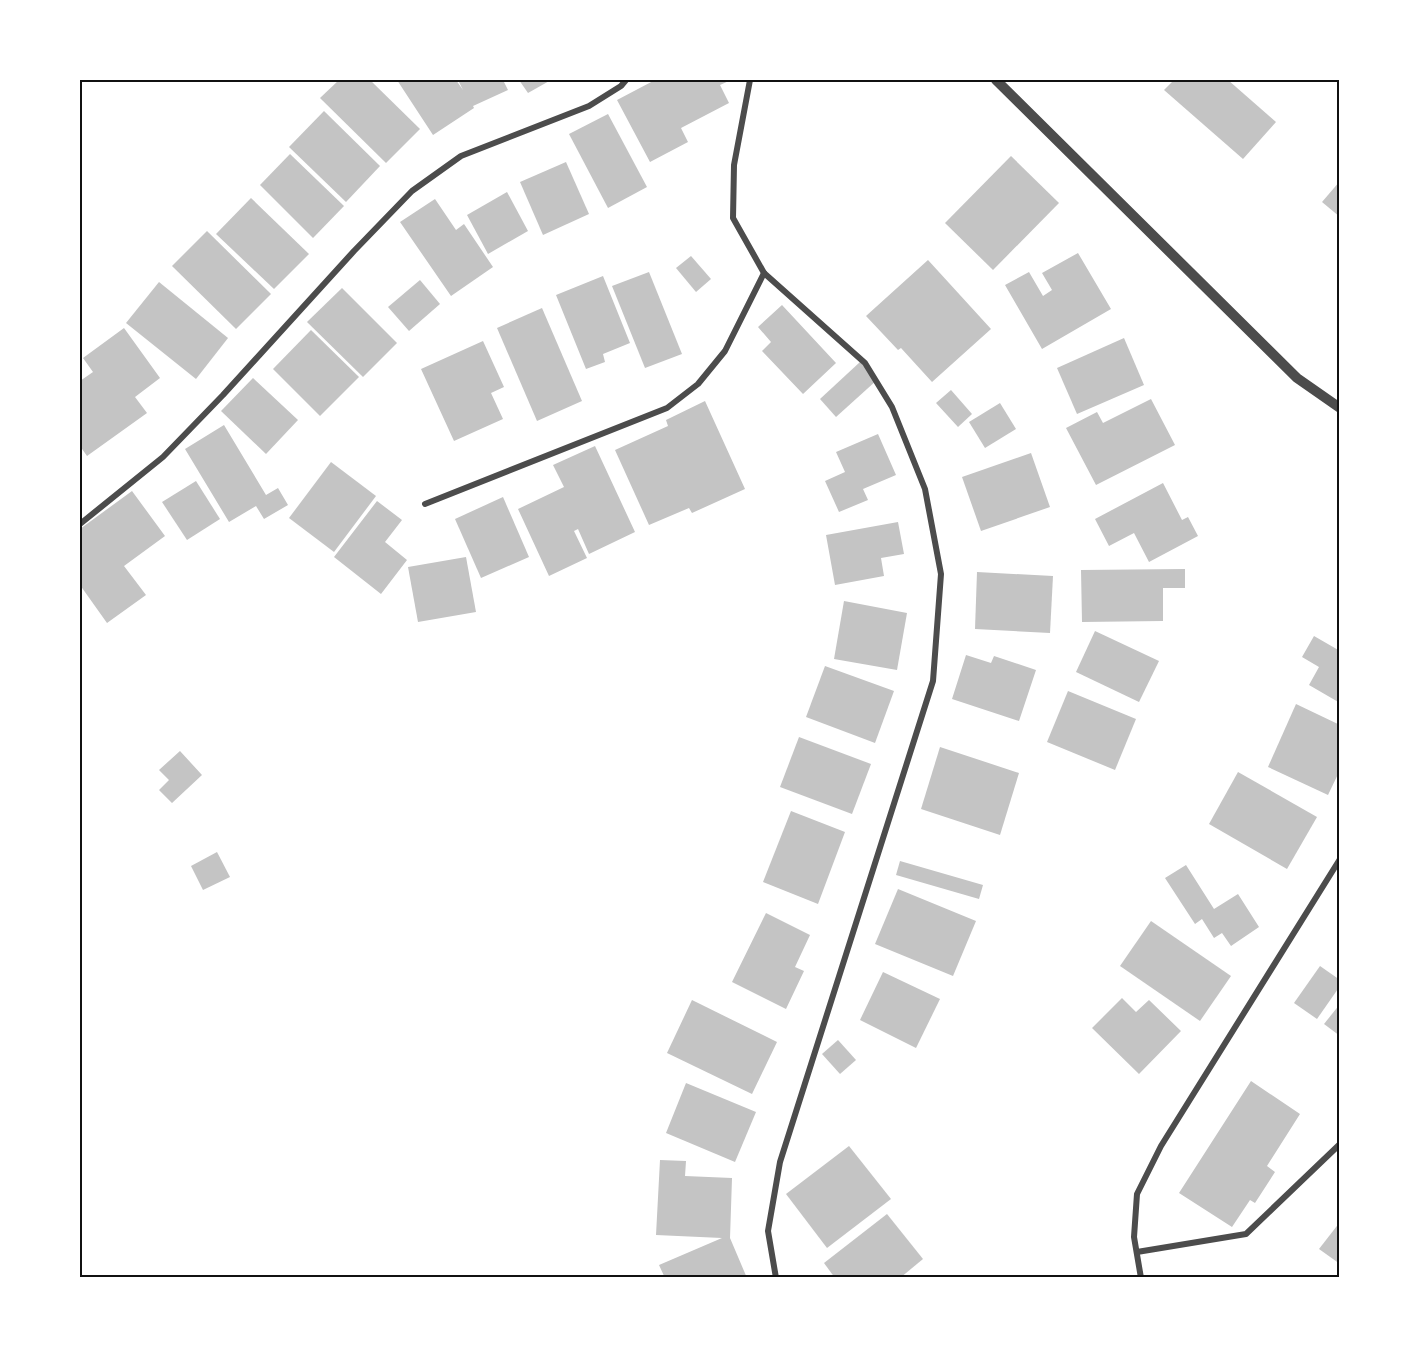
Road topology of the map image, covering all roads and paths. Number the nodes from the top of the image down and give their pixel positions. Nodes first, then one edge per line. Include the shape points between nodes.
1 (626, 80) edge
2 (750, 80) edge
3 (996, 80) edge
4 (764, 273) junction
5 (1340, 408) edge
6 (425, 504) dead end
7 (80, 524) edge
8 (1340, 859) edge
9 (1340, 1144) edge
10 (1137, 1252) junction
11 (776, 1278) edge
12 (1141, 1278) edge

1 - 7 street via 589,106 461,156 412,191 163,457
2 - 4 street via 734,165 733,218
3 - 5 street via 1297,378
4 - 6 street via 725,351 698,384 667,408
4 - 11 street via 865,363 892,407 926,489 941,574 933,681 780,1162 768,1231
8 - 10 street via 1161,1146 1137,1194
9 - 10 street via 1246,1234
10 - 12 street

